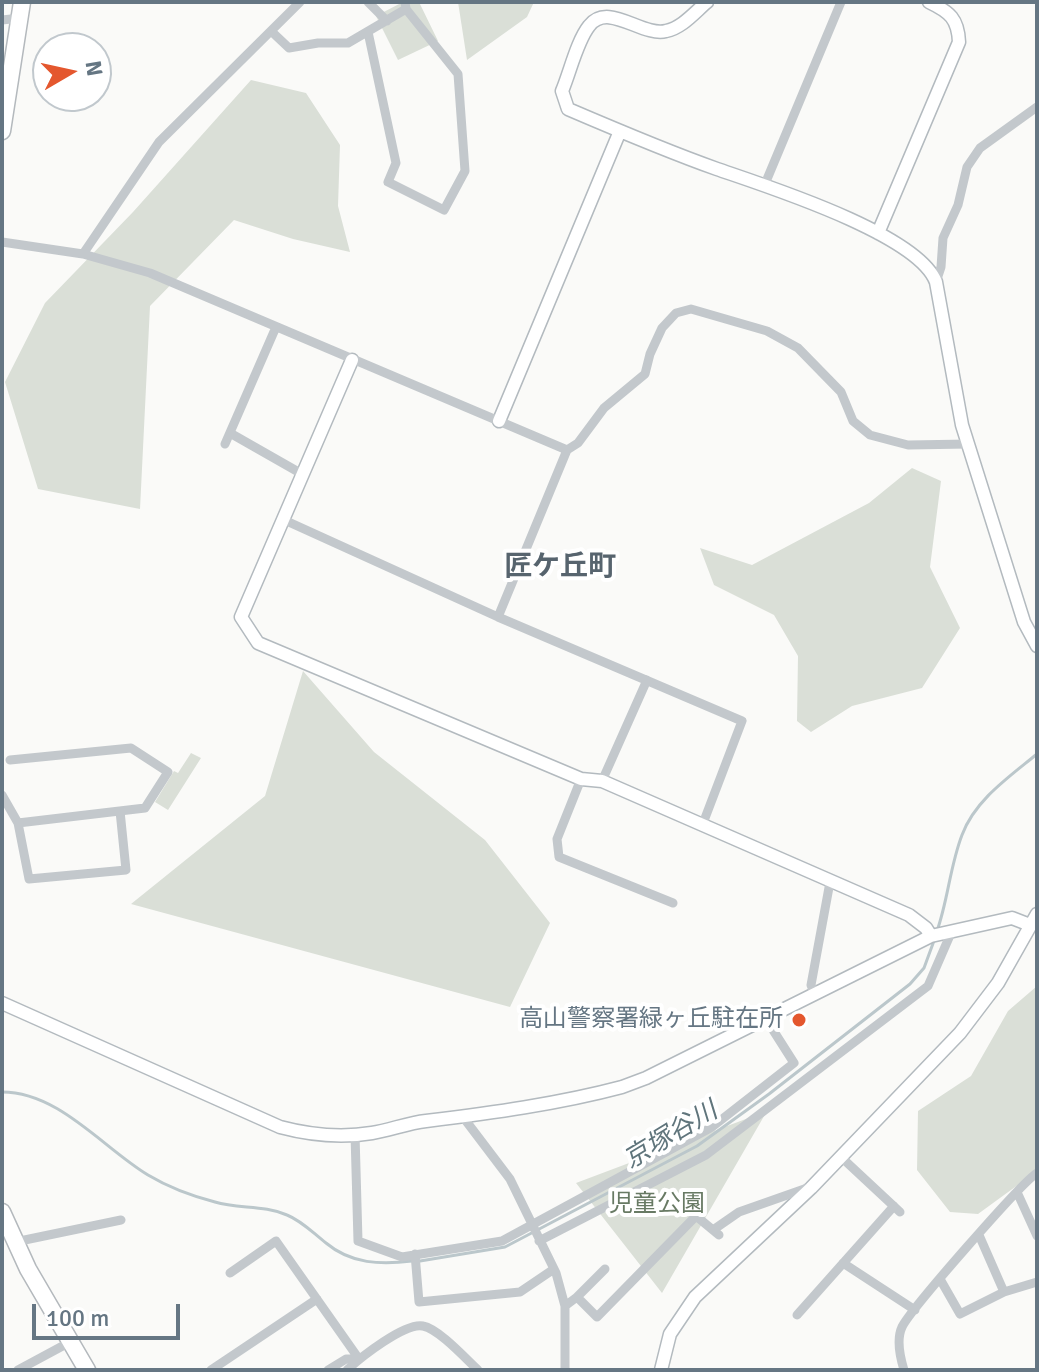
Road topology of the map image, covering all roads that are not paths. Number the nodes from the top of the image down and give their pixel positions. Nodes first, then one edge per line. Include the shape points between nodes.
1 (300, 2) edge
2 (368, 2) edge
3 (707, 2) edge
4 (841, 2) edge
5 (929, 2) edge
6 (406, 6) edge
7 (21, 10) edge
8 (2, 20) edge
9 (387, 21) junction
10 (271, 31) junction
11 (368, 32) junction
12 (1037, 107) edge
13 (2, 131) edge
14 (620, 131) junction
15 (765, 184) junction
16 (878, 233) junction
17 (2, 242) edge
18 (83, 254) junction
19 (936, 282) junction
20 (276, 327) junction
21 (352, 360) junction
22 (499, 421) junction
23 (230, 433) junction
24 (225, 444) dead end
25 (969, 444) junction
26 (567, 450) junction
27 (302, 474) junction
28 (282, 519) junction
29 (498, 617) junction
30 (1037, 646) edge
31 (647, 680) junction
32 (10, 760) dead end
33 (581, 779) junction
34 (602, 781) junction
35 (2, 795) edge
36 (120, 811) junction
37 (18, 823) junction
38 (702, 826) junction
39 (830, 882) junction
40 (673, 903) dead end
41 (1033, 919) edge
42 (948, 933) junction
43 (927, 936) junction
44 (815, 995) junction
45 (2, 1003) edge
46 (766, 1019) junction
47 (463, 1117) junction
48 (355, 1134) junction
49 (841, 1157) junction
50 (1037, 1173) edge
51 (814, 1185) junction
52 (1017, 1192) junction
53 (2, 1212) edge
54 (121, 1220) dead end
55 (535, 1232) junction
56 (979, 1235) junction
57 (1037, 1236) edge
58 (15, 1242) junction
59 (415, 1254) junction
60 (843, 1263) junction
61 (554, 1269) junction
62 (605, 1269) dead end
63 (230, 1273) dead end
64 (940, 1279) junction
65 (1037, 1282) edge
66 (1004, 1292) junction
67 (577, 1297) junction
68 (317, 1299) junction
69 (565, 1306) junction
70 (915, 1310) junction
71 (797, 1315) dead end
72 (70, 1342) junction
73 (359, 1359) junction
74 (18, 1370) edge
75 (87, 1370) edge
76 (211, 1370) edge
77 (328, 1370) edge
78 (347, 1370) edge
79 (478, 1370) edge
80 (565, 1370) edge
81 (661, 1370) edge
82 (904, 1370) edge

1 - 10 street
2 - 9 street
3 - 14 street via 663,32 612,17 597,18 587,28 562,91 568,109
4 - 15 street
5 - 16 street via 949,12 958,25 959,42
6 - 9 street
6 - 11 street via 458,74 465,171 444,210 388,182 396,163
7 - 8 street
7 - 13 highway
9 - 11 street
10 - 11 street via 289,48 348,43
10 - 18 street via 159,142
12 - 19 street via 980,148 967,167 943,238
14 - 15 street
14 - 22 street
15 - 16 street
16 - 19 street via 925,262
17 - 18 street
18 - 20 street via 150,273
19 - 25 street
20 - 21 street
20 - 23 street
21 - 22 street
21 - 27 street
22 - 26 street
23 - 24 street
23 - 27 street
25 - 26 street via 908,445 870,435 853,421 841,392 798,348 767,331 691,309 676,313 662,328 645,374 604,408
25 - 30 street via 1024,622
26 - 29 street
27 - 28 street
28 - 29 street
28 - 33 street via 241,617 258,643
29 - 31 street
31 - 34 street
31 - 38 street via 742,721
32 - 36 street via 131,748 168,772 145,808
33 - 34 street
33 - 40 street via 557,839 559,857
34 - 38 street
35 - 37 street
36 - 37 street
36 - 37 street via 126,870 29,879
38 - 39 street
39 - 43 street via 909,915
39 - 44 street via 811,985
41 - 42 street via 1012,918
41 - 49 street via 998,983 960,1033
42 - 43 street
42 - 55 street via 928,986 727,1140 706,1155
43 - 44 street
44 - 46 street
45 - 48 street via 280,1127 306,1134
46 - 47 street via 622,1087
46 - 55 street via 794,1063 712,1127
47 - 48 street
47 - 55 street via 510,1179
48 - 59 street via 358,1241 402,1257
49 - 51 street
49 - 60 street via 897,1209
50 - 52 street
51 - 67 street via 739,1212 716,1232 696,1216 597,1317
51 - 81 street via 695,1297 670,1334
52 - 56 street
52 - 57 street
53 - 58 highway
54 - 58 street
55 - 59 street
55 - 61 street
56 - 64 street
56 - 66 street
58 - 72 highway
59 - 61 street via 419,1302 520,1292
60 - 70 street
60 - 71 street
61 - 69 street
62 - 67 street
63 - 68 street via 276,1241
64 - 66 street via 960,1314
64 - 70 street
65 - 66 street
67 - 69 street
68 - 73 street
68 - 76 street
69 - 80 street
70 - 82 street via 902,1328 899,1353
72 - 74 street
72 - 75 highway
73 - 77 street via 346,1359
73 - 78 street
73 - 79 street via 410,1327 426,1326

